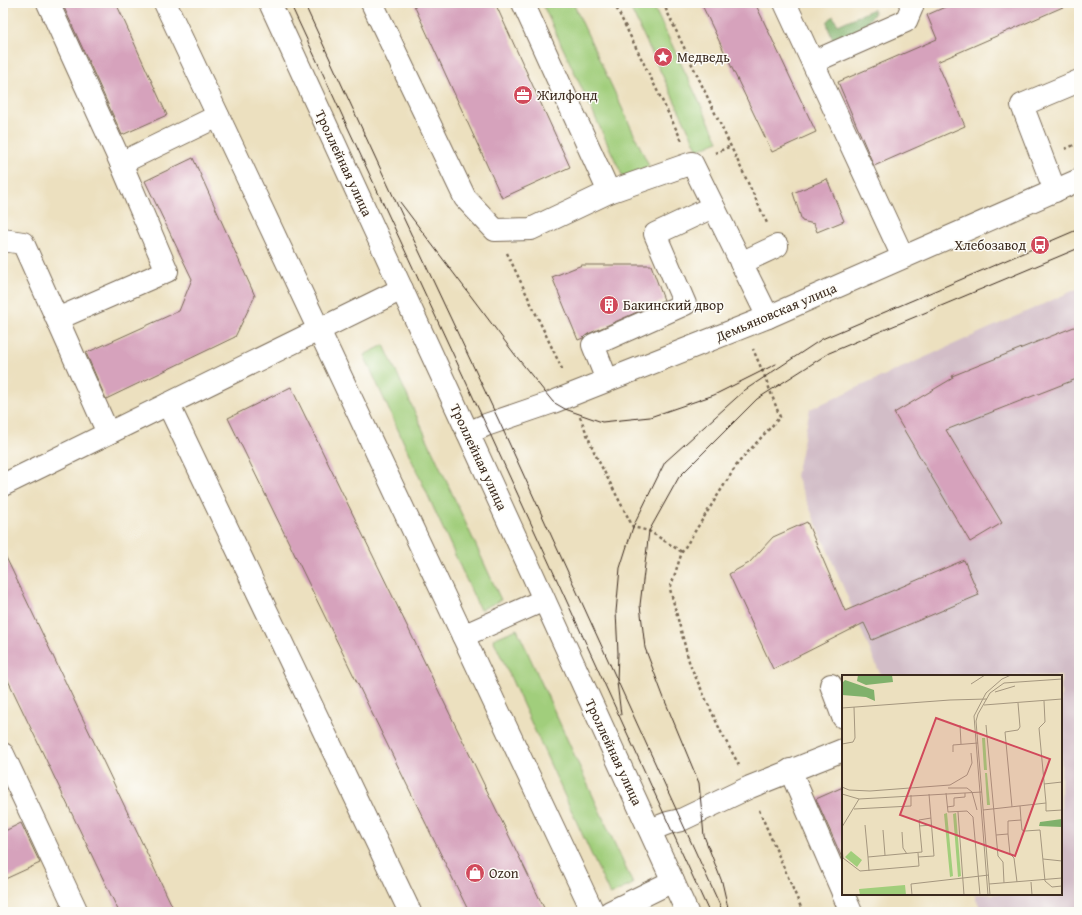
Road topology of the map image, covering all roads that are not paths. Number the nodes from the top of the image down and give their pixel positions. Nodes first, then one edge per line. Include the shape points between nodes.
1 (48, 3) edge
2 (165, 3) edge
3 (270, 3) edge
4 (372, 3) edge
5 (523, 3) edge
6 (910, 3) edge
7 (787, 4) edge
8 (813, 62) junction
9 (1079, 81) edge
10 (218, 116) junction
11 (121, 163) junction
12 (1079, 180) edge
13 (1055, 191) junction
14 (609, 192) junction
15 (714, 208) junction
16 (3, 240) edge
17 (777, 246) road end
18 (903, 257) junction
19 (741, 263) junction
20 (402, 289) junction
21 (768, 317) junction
22 (57, 319) junction
23 (319, 330) junction
24 (607, 380) junction
25 (168, 404) junction
26 (108, 433) junction
27 (468, 433) junction
28 (3, 485) edge
29 (544, 600) junction
30 (463, 636) junction
31 (831, 685) dead end
32 (842, 714) edge
33 (842, 750) edge
34 (3, 754) edge
35 (790, 770) junction
36 (650, 830) junction
37 (673, 881) junction
38 (842, 891) edge
39 (844, 895) edge
40 (77, 912) edge
41 (410, 912) edge
42 (593, 912) edge
43 (610, 912) edge
44 (687, 912) edge
45 (851, 912) edge

1 - 11 main road
2 - 10 main road
3 - 20 main road, Троллейная улица
4 - 14 main road via 465,198 495,230 531,229
5 - 14 main road
6 - 8 main road via 912,7 906,22
7 - 8 main road
8 - 18 main road
9 - 13 main road via 1022,105
10 - 11 main road
10 - 23 main road
11 - 22 main road via 167,271
12 - 13 main road, Демьяновская улица
13 - 18 main road, Демьяновская улица
14 - 15 main road via 692,163
15 - 19 main road
15 - 24 main road via 656,234 685,304 593,345
16 - 22 main road via 23,243
17 - 19 main road
18 - 21 main road, Демьяновская улица
19 - 21 main road
20 - 23 main road
20 - 27 main road, Троллейная улица
21 - 24 main road, Демьяновская улица
22 - 26 main road
23 - 25 main road
23 - 30 main road
24 - 27 main road, Демьяновская улица
25 - 26 main road
25 - 41 main road
26 - 28 main road
27 - 29 main road, Троллейная улица
29 - 30 main road
29 - 36 main road, Троллейная улица
30 - 42 main road
31 - 32 main road
33 - 35 main road
34 - 40 main road
35 - 36 main road via 681,820
35 - 38 main road
36 - 37 main road, Троллейная улица
37 - 43 main road
37 - 44 main road, Троллейная улица
39 - 45 main road

